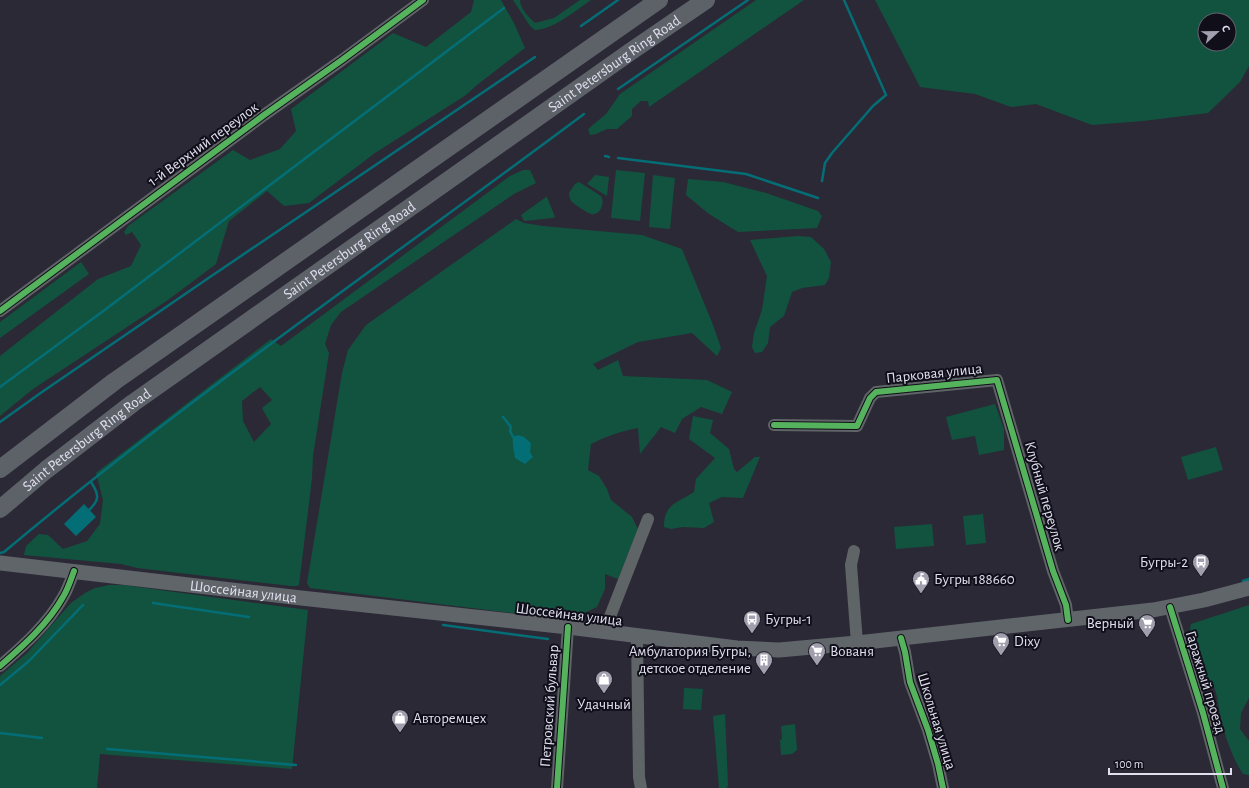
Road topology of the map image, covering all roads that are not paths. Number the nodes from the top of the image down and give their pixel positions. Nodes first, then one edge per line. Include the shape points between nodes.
1 (423, 0) edge
2 (660, 0) edge
3 (706, 0) edge
4 (0, 311) edge
5 (997, 380) joint
6 (774, 425) dead end
7 (0, 470) edge
8 (0, 509) edge
9 (648, 520) dead end
10 (854, 551) dead end
11 (0, 563) edge
12 (74, 571) junction
13 (1249, 588) edge
14 (1170, 607) junction
15 (1068, 620) junction
16 (568, 627) junction
17 (604, 632) junction
18 (637, 636) junction
19 (901, 638) junction
20 (857, 643) junction
21 (0, 666) edge
22 (557, 788) edge
23 (641, 788) edge
24 (943, 788) edge
25 (1223, 788) edge

1 - 4 street, 1-й Верхний переулок
2 - 7 highway, Saint Petersburg Ring Road via 115,381
3 - 8 highway, Saint Petersburg Ring Road via 133,403
5 - 6 street, Парковая улица via 876,392 870,398 857,426
5 - 15 street, Клубный переулок via 1053,571 1066,605
9 - 17 street
10 - 20 street via 850,565
11 - 12 main road, Шоссейная улица
12 - 16 main road, Шоссейная улица
12 - 21 street via 64,596 48,618 35,634
13 - 14 main road, Шоссейная улица
14 - 15 main road, Шоссейная улица
14 - 25 street, Гаражный проезд
15 - 19 main road, Шоссейная улица
16 - 17 main road, Шоссейная улица
16 - 22 street, Петровский бульвар
17 - 18 main road, Шоссейная улица
18 - 20 main road, Шоссейная улица via 736,648 779,650
18 - 23 street
19 - 20 main road, Шоссейная улица
19 - 24 street, Школьная улица via 910,682 928,730

